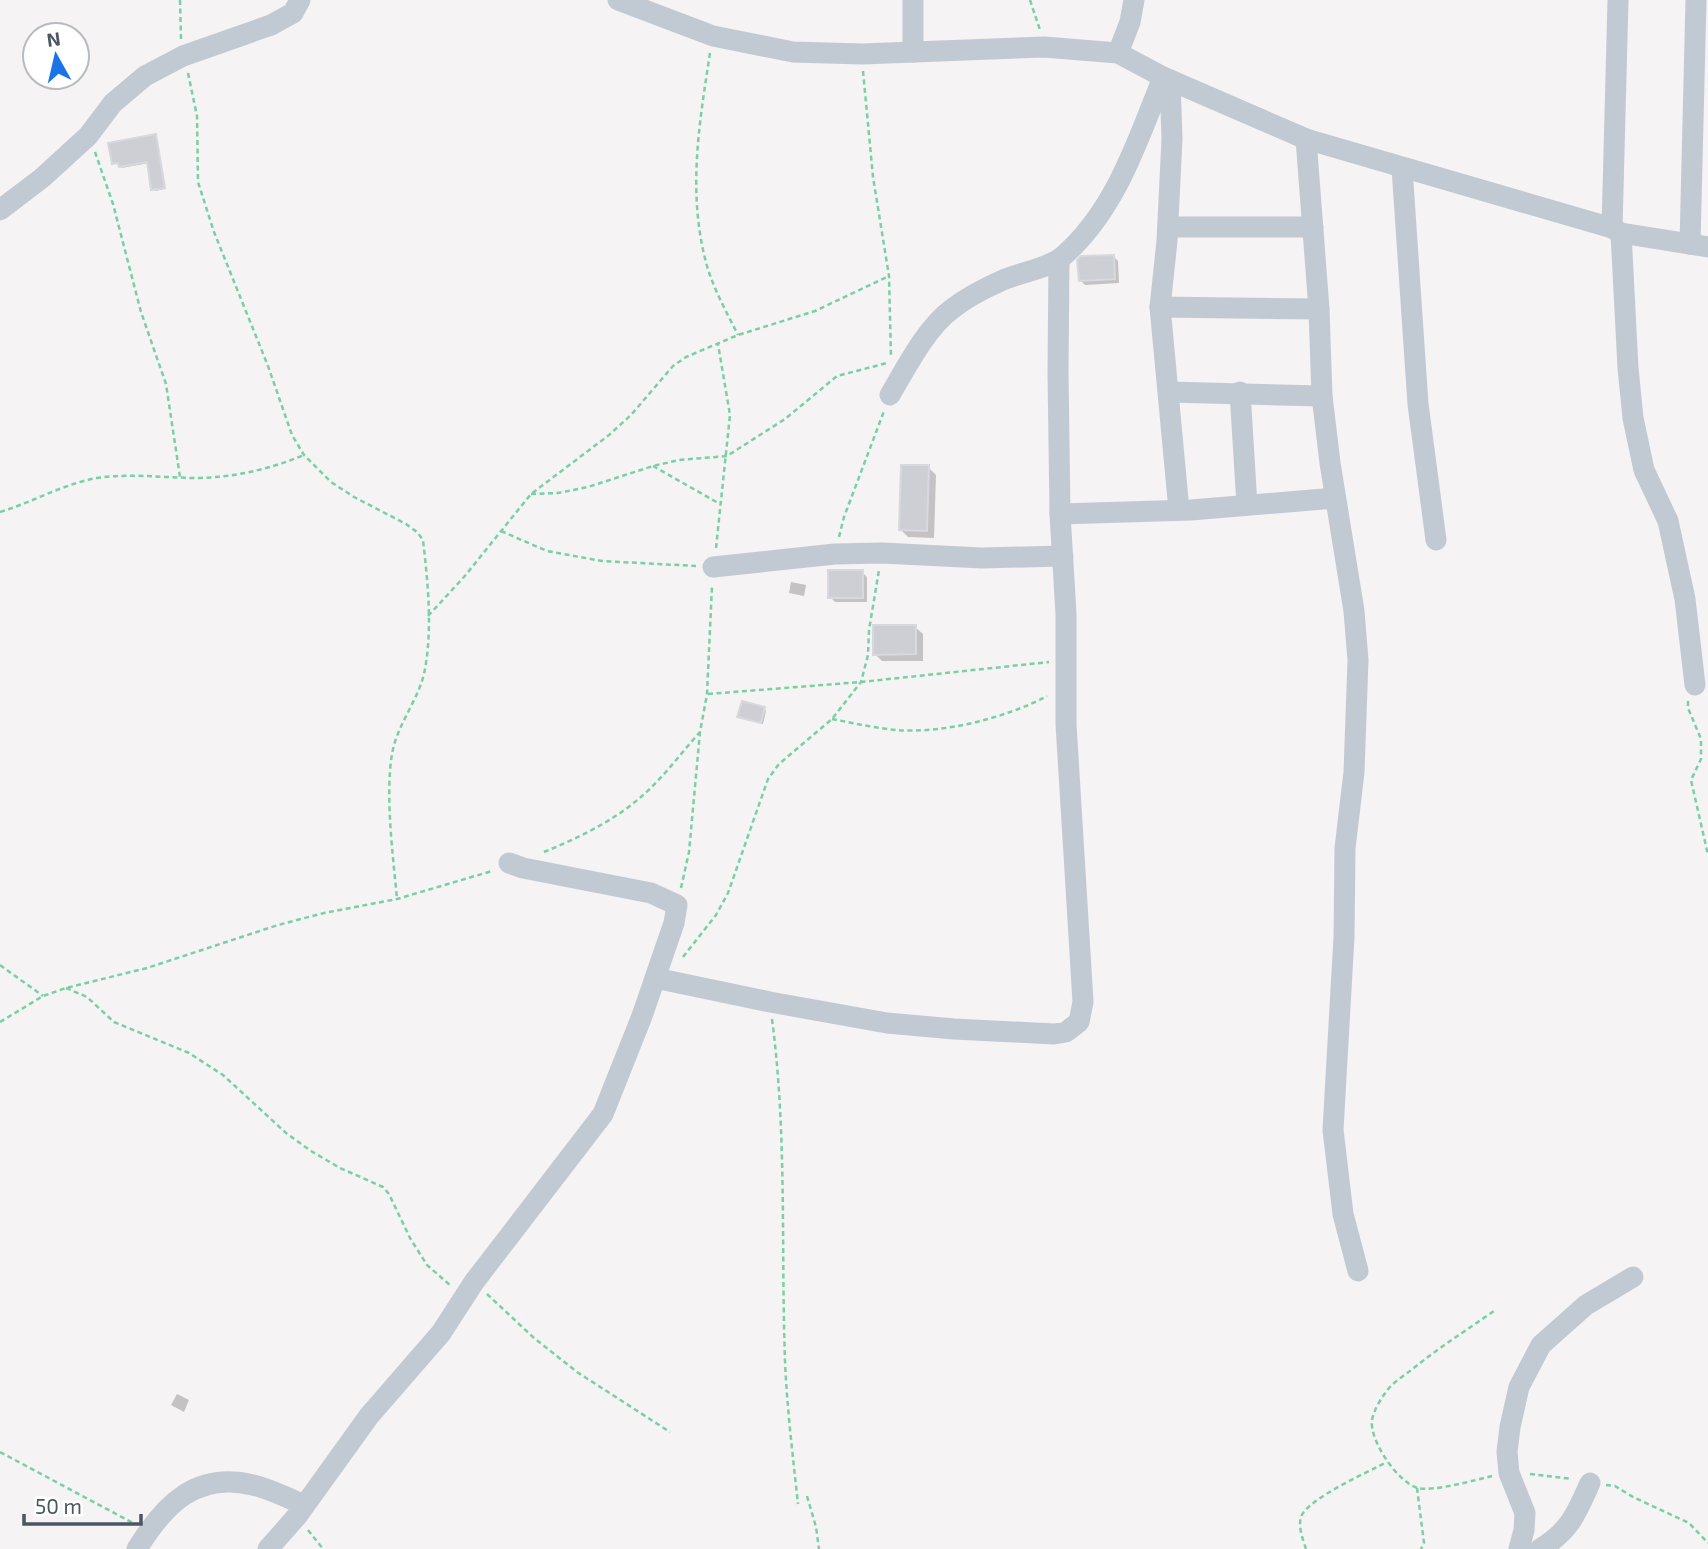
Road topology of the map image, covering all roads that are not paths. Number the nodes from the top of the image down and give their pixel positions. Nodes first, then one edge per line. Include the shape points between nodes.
1 (300, 0) edge
2 (618, 0) edge
3 (913, 0) edge
4 (1134, 0) edge
5 (1618, 0) edge
6 (1696, 0) edge
7 (913, 52) junction
8 (1118, 53) junction
9 (1167, 79) junction
10 (1306, 139) junction
11 (1402, 168) junction
12 (0, 209) edge
13 (1168, 227) junction
14 (1313, 227) junction
15 (1617, 231) junction
16 (1699, 245) edge
17 (1059, 259) junction
18 (1160, 307) junction
19 (1319, 309) junction
20 (1169, 392) junction
21 (1240, 392) junction
22 (890, 395) road end
23 (1322, 396) junction
24 (1335, 498) junction
25 (1247, 505) junction
26 (1179, 510) junction
27 (1060, 514) junction
28 (1436, 540) dead end
29 (1063, 556) junction
30 (713, 567) road end
31 (1695, 685) road end
32 (509, 863) road end
33 (660, 979) junction
34 (1358, 1270) dead end
35 (1633, 1277) dead end
36 (1590, 1483) road end
37 (300, 1510) junction
38 (143, 1540) edge
39 (268, 1549) edge
40 (1519, 1549) edge
41 (1540, 1549) edge

1 - 12 street via 292,13 271,25 183,56 145,76 113,103 89,136
2 - 7 street via 713,36 793,52
3 - 7 street
4 - 8 street
5 - 15 street via 1613,137
6 - 16 street
7 - 8 street via 1044,47
8 - 9 street
9 - 10 street
9 - 13 street via 1172,139
9 - 17 street via 1115,190 1082,237
10 - 11 street
10 - 14 street
11 - 15 street
11 - 28 street via 1418,404
13 - 14 street
13 - 18 street
14 - 19 street
15 - 16 street
15 - 31 street via 1633,418 1644,470 1668,521 1685,599
17 - 22 street via 1004,279 950,310
17 - 27 street
18 - 19 street
18 - 20 street
19 - 23 street
20 - 21 street
20 - 26 street
21 - 23 street
21 - 25 street
23 - 24 street
24 - 25 street
24 - 34 street via 1358,660 1334,1130 1343,1214
25 - 26 street
26 - 27 street
27 - 29 street
29 - 30 street via 835,554
29 - 33 street via 1068,771 1083,1002 1079,1022 1054,1034 887,1023
32 - 33 street via 651,893 677,905
33 - 37 street via 603,1114 468,1291 441,1334 369,1416
35 - 40 street via 1586,1305 1541,1345 1519,1387 1507,1452 1509,1473 1525,1513
36 - 41 street via 1574,1519 1558,1538
37 - 38 street via 254,1485 216,1483 178,1497
37 - 39 street

